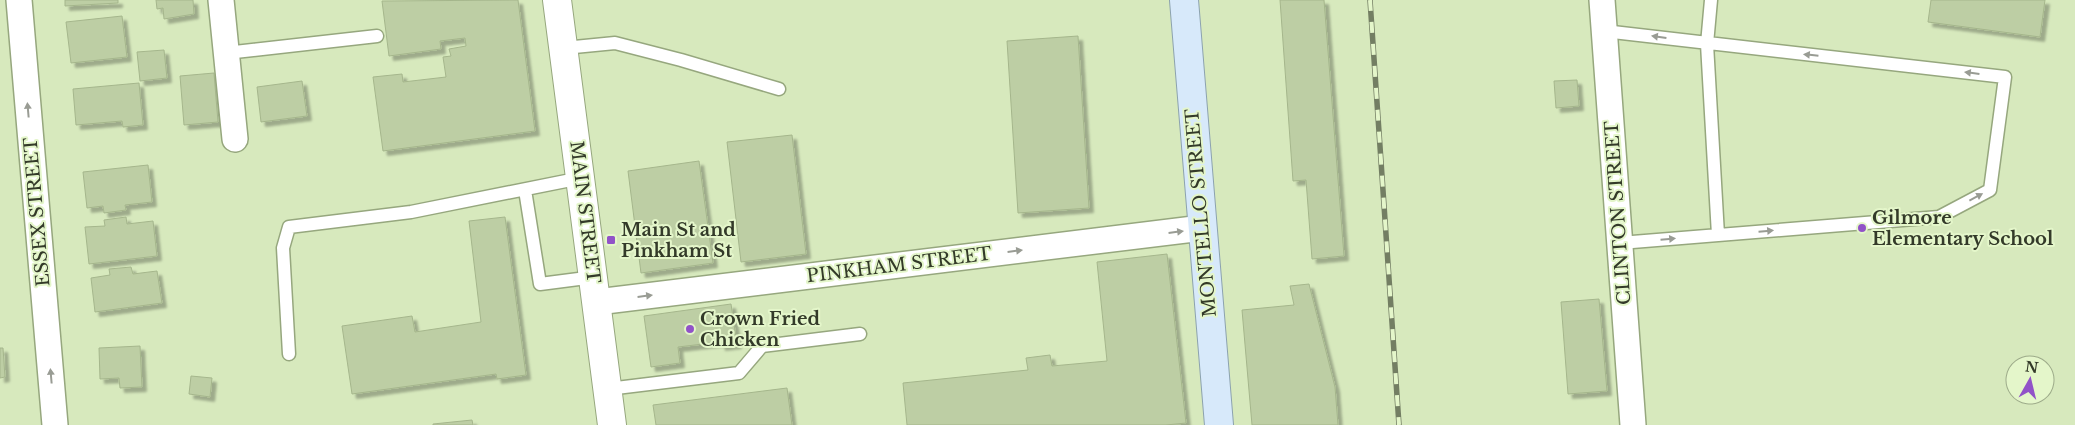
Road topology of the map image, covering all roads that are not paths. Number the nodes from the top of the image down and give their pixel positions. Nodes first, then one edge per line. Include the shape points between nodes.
1 (19, 0) edge
2 (221, 0) edge
3 (557, 0) edge
4 (1184, 0) edge
5 (1602, 0) edge
6 (1711, 0) edge
7 (1604, 31) junction
8 (376, 36) dead end
9 (1707, 44) junction
10 (564, 48) junction
11 (226, 53) junction
12 (779, 89) dead end
13 (234, 139) dead end
14 (581, 178) junction
15 (525, 190) junction
16 (1202, 228) junction
17 (1718, 234) junction
18 (1620, 243) junction
19 (595, 289) junction
20 (860, 334) dead end
21 (289, 354) dead end
22 (608, 389) junction
23 (55, 425) edge
24 (612, 425) edge
25 (1219, 425) edge
26 (1633, 425) edge

23 -> 1 street, ESSEX STREET
2 - 11 street
3 - 10 main road, MAIN STREET
4 - 16 main road, MONTELLO STREET
5 - 7 street, CLINTON STREET
6 - 9 lane
9 -> 7 lane
7 - 18 street, CLINTON STREET
8 - 11 lane
9 - 17 lane
17 -> 9 lane via 1939,217 1990,190 2005,77
10 - 12 lane via 615,43
10 - 14 main road, MAIN STREET
11 - 13 street
14 - 15 lane
14 - 19 main road, MAIN STREET
15 - 19 lane via 540,284
15 - 21 lane via 411,212 289,227 283,248
19 -> 16 street, PINKHAM STREET
16 - 25 main road, MONTELLO STREET
18 -> 17 lane
18 - 26 street, CLINTON STREET
19 - 22 main road, MAIN STREET
20 - 22 lane via 762,346 739,373
22 - 24 main road, MAIN STREET

